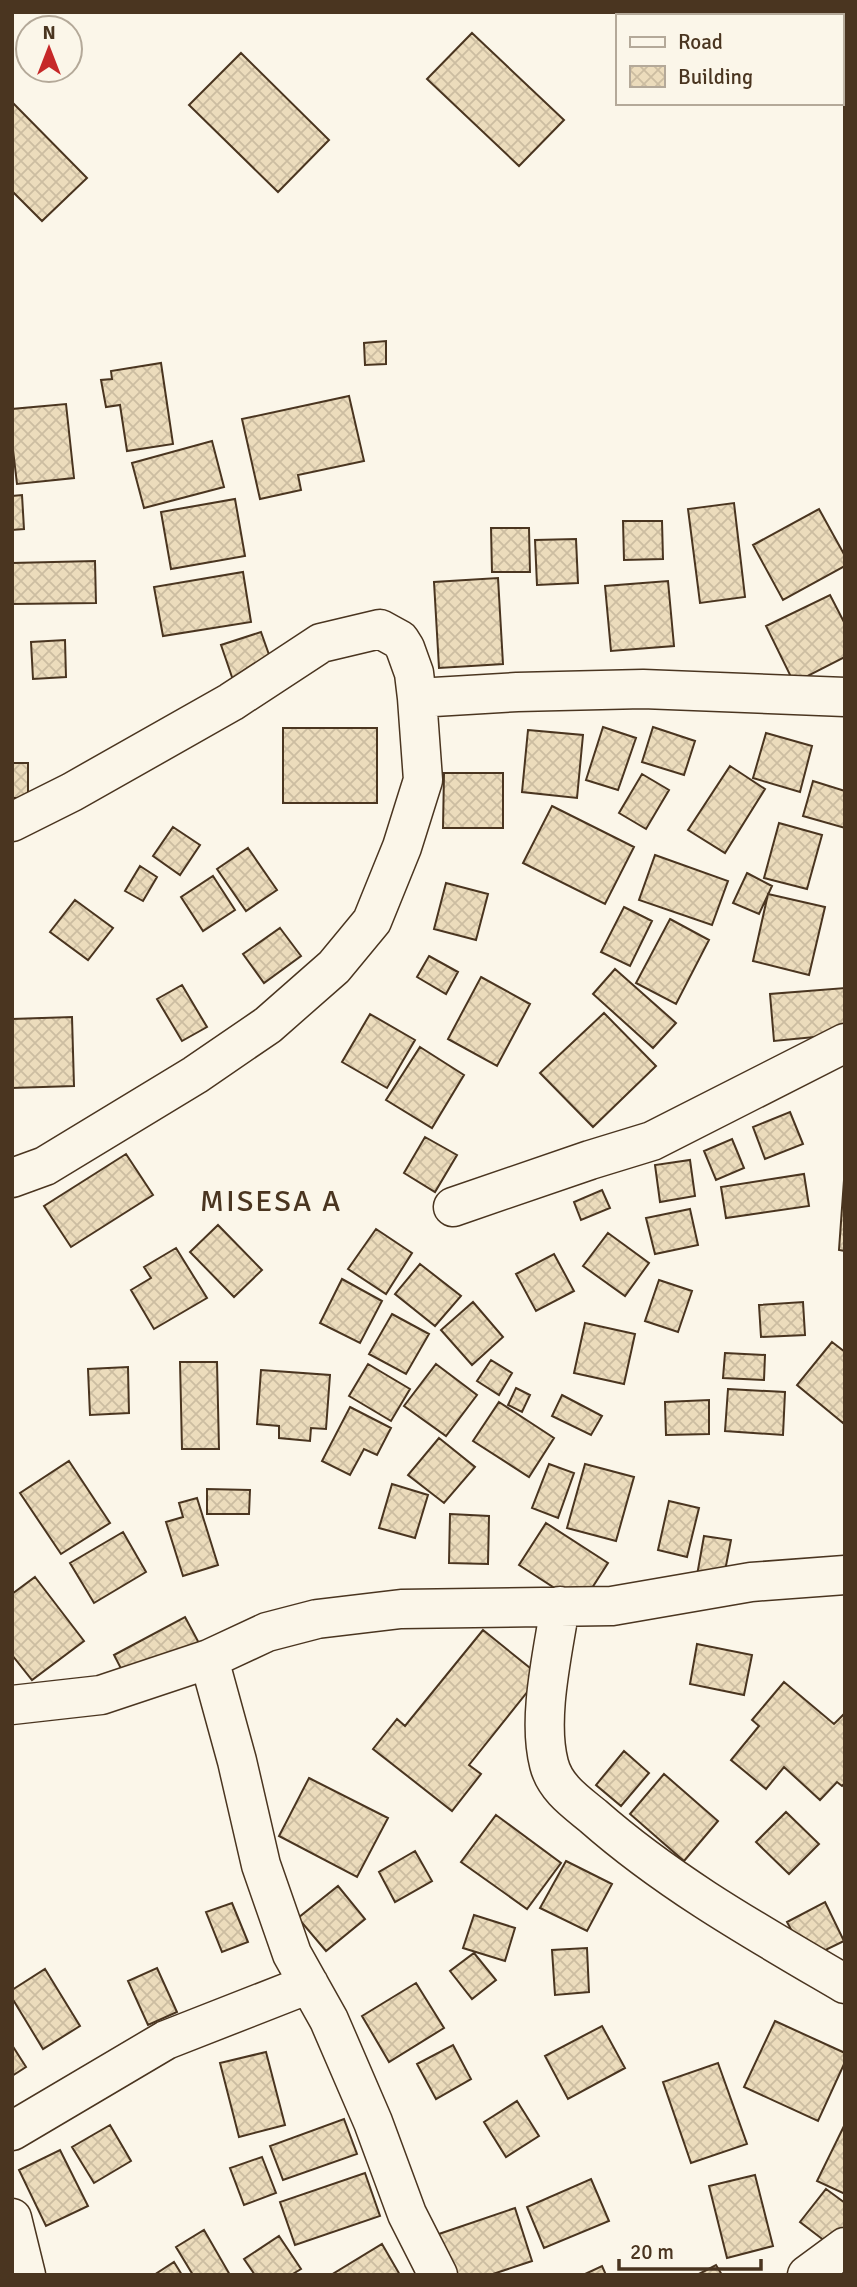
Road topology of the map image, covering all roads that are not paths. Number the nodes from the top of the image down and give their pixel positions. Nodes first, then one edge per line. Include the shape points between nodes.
1 (845, 697) edge
2 (417, 698) junction
3 (12, 822) edge
4 (845, 1042) edge
5 (12, 1178) edge
6 (453, 1207) dead end
7 (845, 1574) edge
8 (560, 1606) junction
9 (209, 1659) junction
10 (12, 1704) edge
11 (309, 1984) junction
12 (845, 1984) edge
13 (12, 2131) edge
14 (12, 2218) edge
15 (845, 2247) edge
16 (26, 2275) edge
17 (438, 2275) edge
18 (807, 2275) edge

1 - 2 street via 643,689
2 - 3 street via 405,648 389,632 380,629 321,643 231,702
2 - 5 street via 423,780 372,921 334,967 268,1025 195,1075 45,1166
4 - 6 street via 652,1141
7 - 8 street via 751,1582 612,1606
8 - 9 street via 401,1609 317,1619 267,1632
8 - 12 street via 547,1691 546,1736 549,1766 562,1789 619,1839 730,1917
9 - 10 street via 100,1695
9 - 11 street via 261,1865 292,1954
11 - 13 street via 166,2040
11 - 17 street via 330,2020 407,2214
14 - 16 street
15 - 18 street

